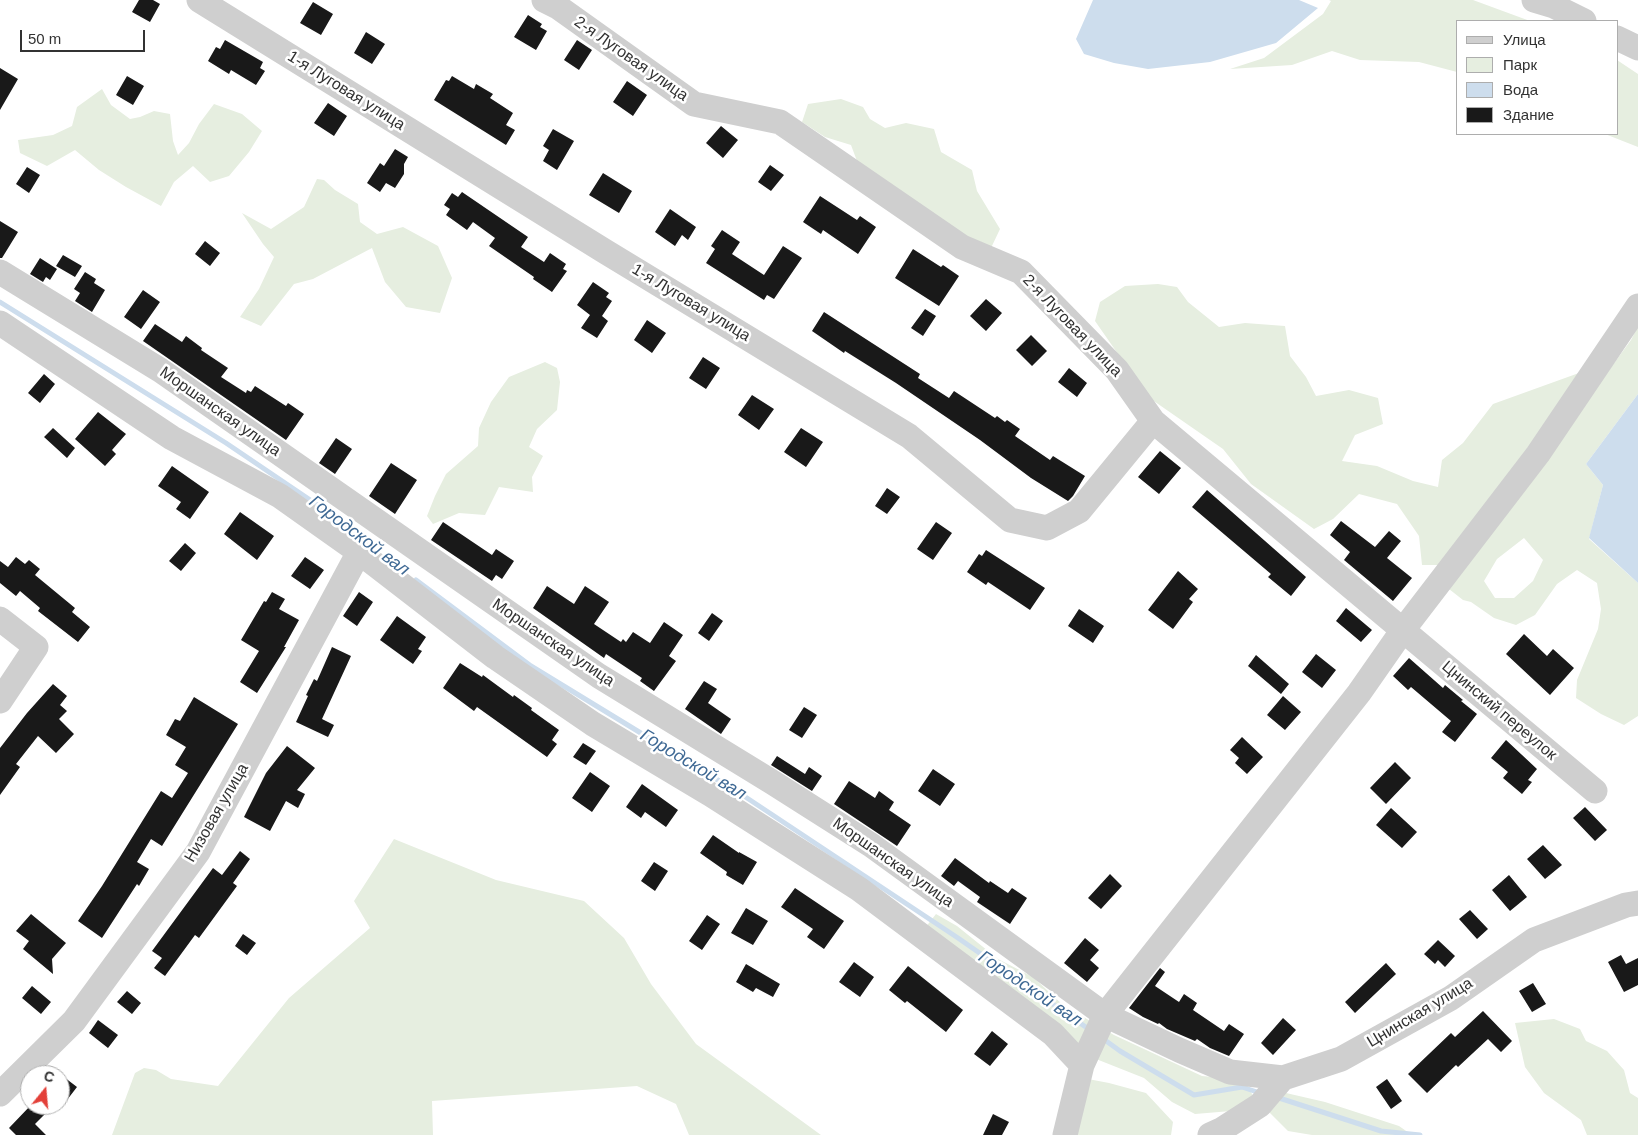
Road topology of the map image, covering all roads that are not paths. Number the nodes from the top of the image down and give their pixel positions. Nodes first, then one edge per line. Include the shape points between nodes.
1 (198, 0) edge
2 (544, 0) edge
3 (1534, 0) edge
4 (1582, 20) edge
5 (1618, 38) edge
6 (1638, 48) edge
7 (0, 272) edge
8 (1638, 306) edge
9 (0, 323) edge
10 (1153, 421) junction
11 (359, 552) junction
12 (0, 619) edge
13 (1403, 630) junction
14 (0, 701) edge
15 (1595, 791) dead end
16 (1638, 903) edge
17 (1095, 1038) junction
18 (1283, 1078) junction
19 (0, 1094) edge
20 (1065, 1135) edge
21 (1210, 1135) edge

1 - 10 street, 1-я Луговая улица via 909,436 1010,520 1047,528 1079,511
2 - 10 street, 2-я Луговая улица via 694,104 780,122 962,247 1021,272 1117,370
3 - 4 street
5 - 6 street
7 - 17 street, Моршанская улица via 160,370 599,676 871,845
8 - 13 street via 1538,454
9 - 11 street via 172,438 280,496
10 - 13 street, 2-я Луговая улица
11 - 17 street via 495,657 593,724 859,889 1053,1034
11 - 19 street, Низовая улица via 198,852 74,1021
12 - 14 street via 36,647
13 - 15 street, Цнинский переулок
13 - 17 street via 1360,693
16 - 18 street, Цнинская улица via 1534,940 1451,998 1358,1050
17 - 18 street via 1179,1050 1230,1072
17 - 20 street
18 - 21 street via 1260,1105

